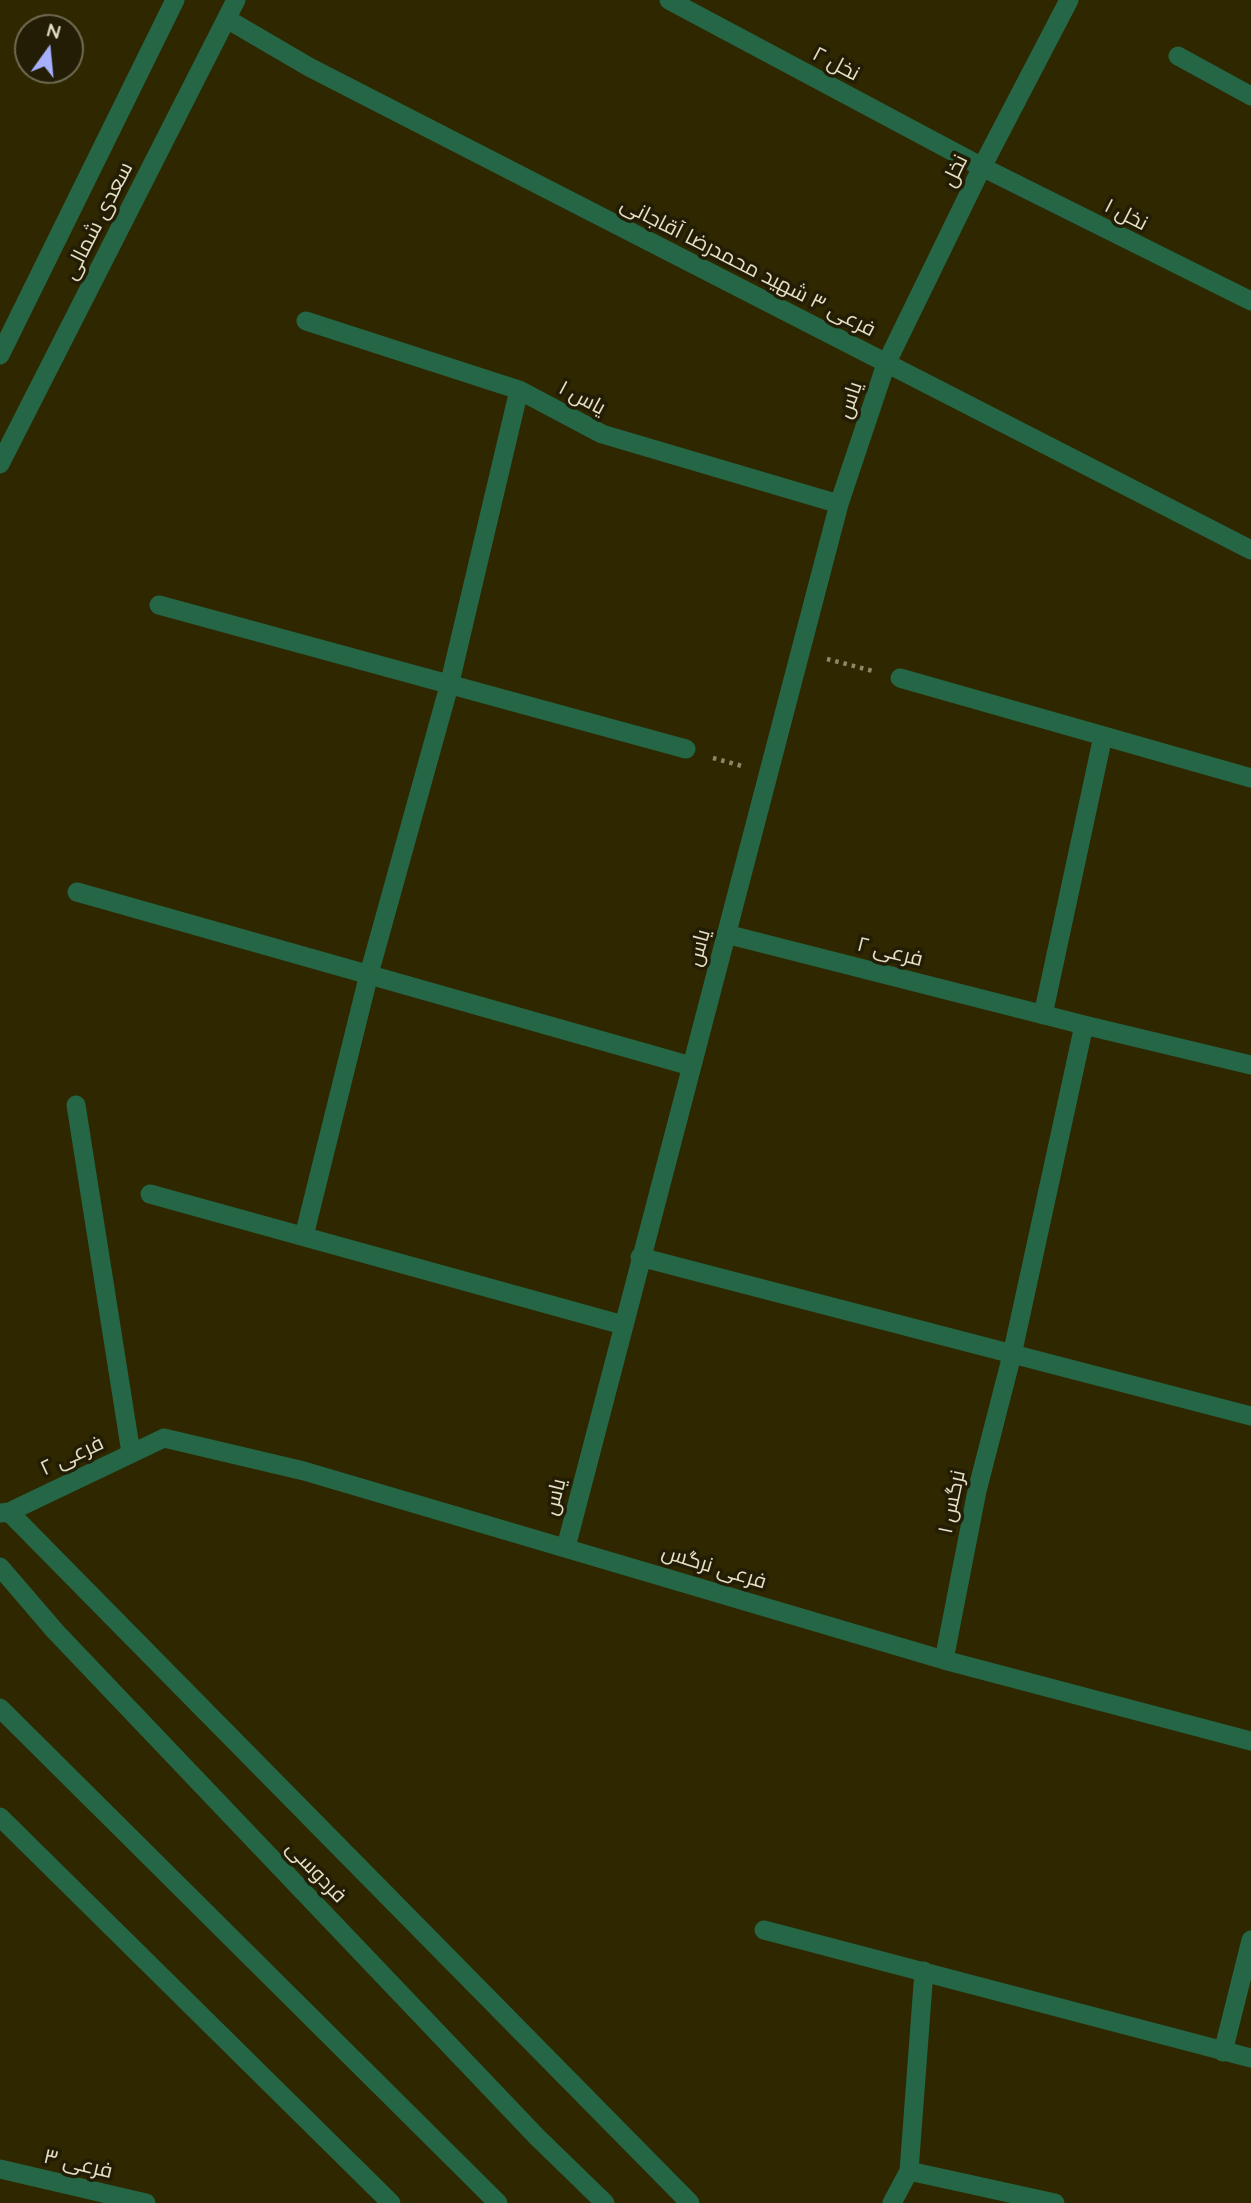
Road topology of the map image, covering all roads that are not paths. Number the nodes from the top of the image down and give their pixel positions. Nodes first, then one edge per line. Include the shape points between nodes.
1 (175, 0) edge
2 (236, 0) edge
3 (669, 0) edge
4 (1069, 0) edge
5 (227, 19) junction
6 (1178, 56) dead end
7 (1251, 96) edge
8 (982, 167) junction
9 (1251, 301) edge
10 (306, 321) dead end
11 (0, 355) edge
12 (886, 364) junction
13 (519, 390) junction
14 (0, 464) edge
15 (839, 504) junction
16 (1251, 550) edge
17 (159, 606) dead end
18 (900, 678) road end
19 (449, 686) junction
20 (1103, 736) junction
21 (686, 749) road end
22 (1251, 778) edge
23 (77, 892) dead end
24 (726, 934) junction
25 (369, 974) junction
26 (1043, 1015) junction
27 (1084, 1025) junction
28 (1251, 1065) edge
29 (691, 1066) junction
30 (76, 1105) dead end
31 (149, 1194) dead end
32 (304, 1237) junction
33 (640, 1257) junction
34 (623, 1325) junction
35 (1012, 1355) junction
36 (1251, 1416) edge
37 (164, 1438) joint
38 (131, 1453) junction
39 (4, 1513) edge
40 (566, 1547) junction
41 (0, 1567) edge
42 (944, 1660) junction
43 (0, 1708) edge
44 (1251, 1741) edge
45 (3, 1826) edge
46 (764, 1930) dead end
47 (1251, 1940) edge
48 (924, 1971) junction
49 (1223, 2052) junction
50 (1251, 2058) edge
51 (0, 2169) edge
52 (909, 2171) junction
53 (146, 2203) edge
54 (391, 2203) edge
55 (498, 2203) edge
56 (605, 2203) edge
57 (691, 2203) edge
58 (892, 2203) edge
59 (1055, 2203) edge

1 - 11 street, سعدی شمالی
2 - 5 street, سعدی شمالی
3 - 8 street, نخل ۲
4 - 8 street, نخل
5 - 12 street, فرعی ۳ شهید محمدرضا آقاجانی via 309,67
5 - 14 street, سعدی شمالی
6 - 7 street
8 - 9 street, نخل ۱
8 - 12 street, نخل
10 - 13 street, یاس ۱
12 - 15 street, یاس
12 - 16 street, فرعی ۳ شهید محمدرضا آقاجانی
13 - 15 street, یاس ۱ via 602,434
13 - 19 street
15 - 24 street, یاس
17 - 19 street
18 - 20 street
19 - 21 street
19 - 25 street
20 - 22 street
20 - 26 street
23 - 25 street
24 - 26 street, فرعی ۲
24 - 29 street, یاس
25 - 29 street
25 - 32 street
26 - 27 street, فرعی ۲
27 - 28 street, فرعی ۲
27 - 35 street, نرگس ۱
29 - 33 street, یاس
30 - 38 street
31 - 32 street
32 - 34 street
33 - 34 street, یاس
33 - 35 street
34 - 40 street, یاس
35 - 36 street
35 - 42 street, نرگس ۱ via 977,1491
37 - 38 street, فرعی ۲
37 - 40 street, فرعی نرگس via 304,1471
38 - 39 street, فرعی ۲
39 - 57 street
40 - 42 street, فرعی نرگس
41 - 56 street, فردوسی via 64,1641
42 - 44 street, فرعی نرگس
43 - 55 street
45 - 54 street
46 - 48 street
47 - 49 street
48 - 49 street
48 - 52 street
49 - 50 street
51 - 53 street, فرعی ۳
52 - 58 street
52 - 59 street

